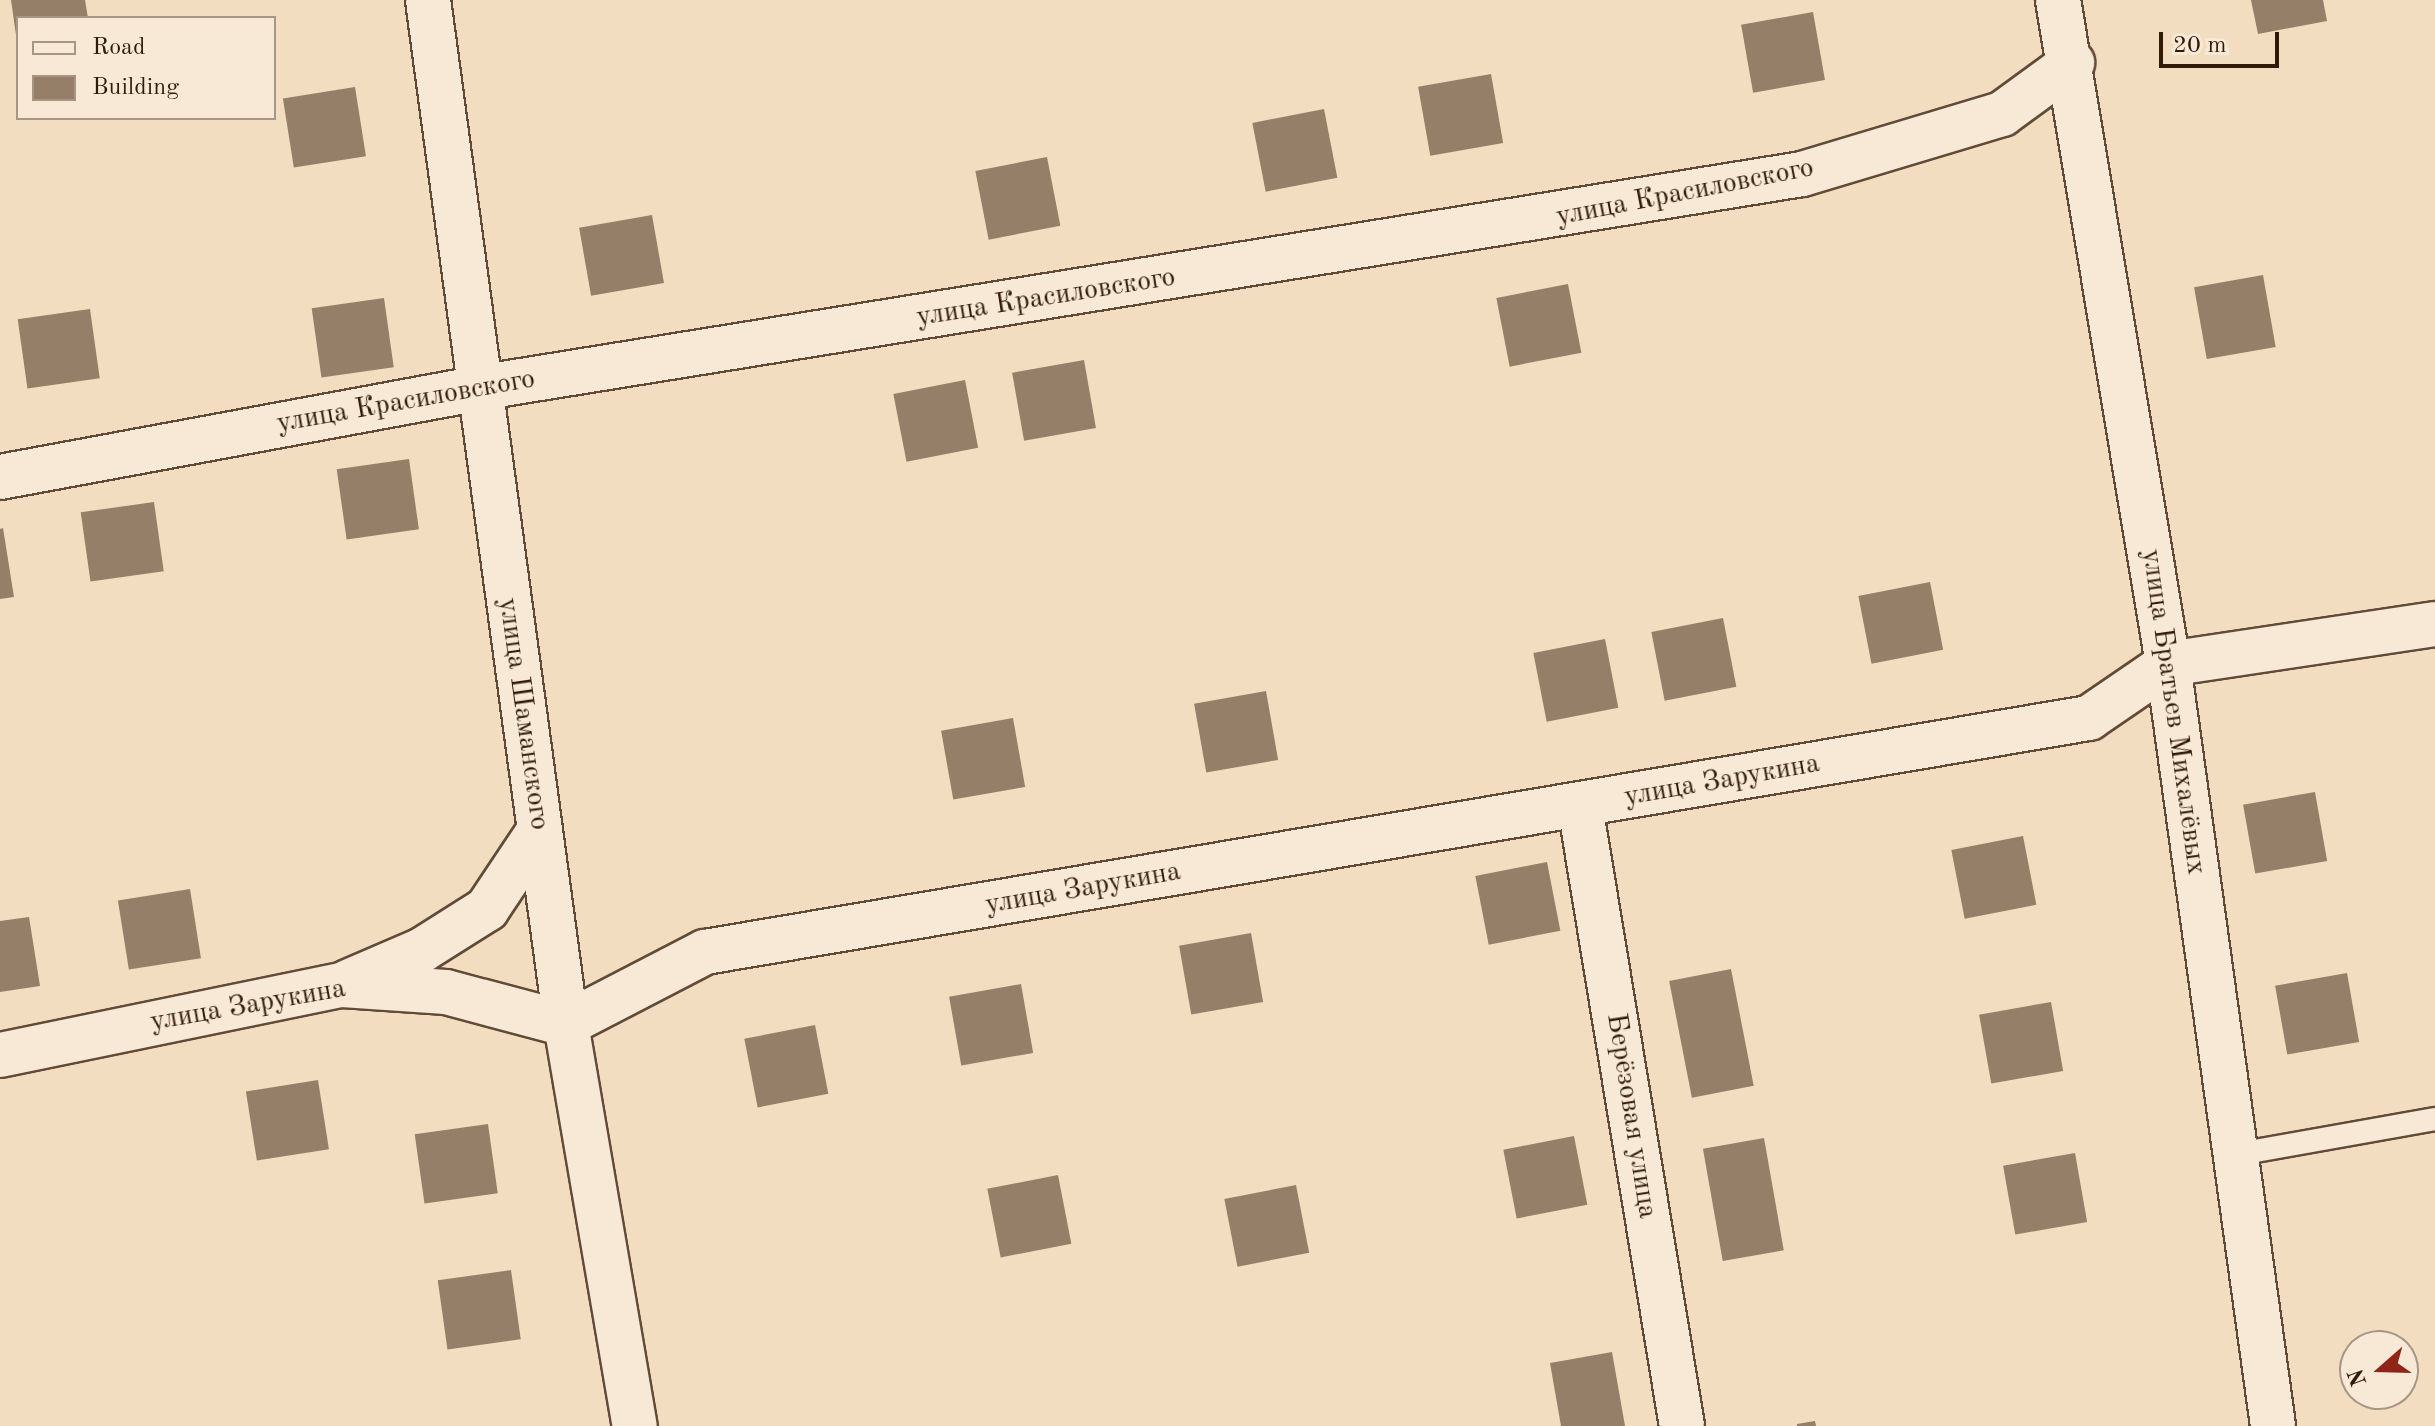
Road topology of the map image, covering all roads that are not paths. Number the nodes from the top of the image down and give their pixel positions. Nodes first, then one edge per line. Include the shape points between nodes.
1 (428, 0) edge
2 (2058, 0) edge
3 (2072, 63) junction
4 (478, 388) junction
5 (0, 477) edge
6 (2435, 624) edge
7 (2168, 664) junction
8 (1580, 806) junction
9 (539, 831) junction
10 (342, 985) junction
11 (566, 1024) junction
12 (0, 1055) edge
13 (2435, 1119) edge
14 (2233, 1155) junction
15 (635, 1426) edge
16 (1682, 1426) edge
17 (2273, 1426) edge

1 - 4 street, улица Шаманского
2 - 3 street, улица Братьев Михалёвых
3 - 4 street, улица Красиловского via 2002,114 1802,174
3 - 7 street, улица Братьев Михалёвых
4 - 5 street, улица Красиловского
4 - 9 street, улица Шаманского
6 - 7 street
7 - 8 street, улица Зарукина via 2089,718
7 - 14 street, улица Братьев Михалёвых
8 - 11 street, улица Зарукина via 705,952
8 - 16 street, Берёзовая улица
9 - 10 street via 487,909 422,950
9 - 11 street, улица Шаманского
10 - 11 street, улица Зарукина via 446,992
10 - 12 street, улица Зарукина
11 - 15 street, улица Шаманского
13 - 14 lane
14 - 17 street, улица Братьев Михалёвых

